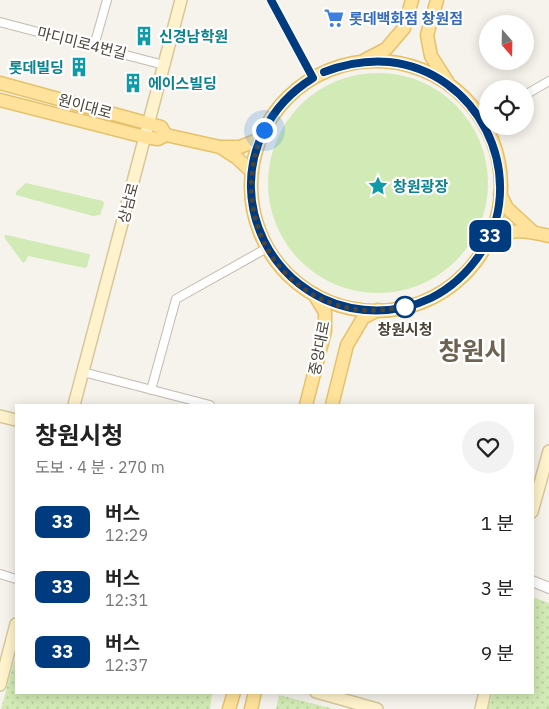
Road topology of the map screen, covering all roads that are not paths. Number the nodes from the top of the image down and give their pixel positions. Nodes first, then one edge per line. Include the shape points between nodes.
1 (107, 0) edge
2 (181, 0) edge
3 (271, 0) edge
4 (412, 0) edge
5 (437, 0) edge
6 (0, 22) edge
7 (94, 46) junction
8 (360, 62) junction
9 (164, 64) junction
10 (313, 78) junction
11 (549, 81) edge
12 (0, 83) edge
13 (450, 86) junction
14 (534, 90) edge
15 (0, 100) edge
16 (479, 112) edge
17 (149, 124) junction
18 (166, 135) junction
19 (490, 135) edge
20 (145, 137) junction
21 (260, 139) junction
22 (220, 147) junction
23 (251, 172) junction
24 (500, 194) junction
25 (532, 232) junction
26 (549, 236) edge
27 (267, 248) junction
28 (475, 261) junction
29 (314, 294) junction
30 (378, 310) junction
31 (317, 368) junction
32 (83, 372) junction
33 (338, 378) junction
34 (151, 390) junction
35 (185, 402) edge
36 (74, 404) edge
37 (202, 404) edge
38 (306, 404) edge
39 (332, 404) edge
40 (0, 416) edge
41 (15, 420) edge
42 (549, 451) edge
43 (535, 493) edge
44 (0, 574) edge
45 (15, 578) edge
46 (534, 582) edge
47 (549, 588) edge
48 (15, 628) edge
49 (1, 678) edge
50 (233, 694) edge
51 (255, 694) edge
52 (323, 694) edge
53 (485, 694) edge
54 (229, 709) edge
55 (251, 709) edge
56 (377, 709) edge
57 (481, 709) edge

1 - 7 street
2 - 9 main road, 상남로
3 - 10 street
4 - 8 main road via 404,28 386,49
5 - 13 main road via 427,35 431,56
6 - 7 street, 마디미로4번길
7 - 9 street, 마디미로4번길
8 - 10 main road
8 - 13 main road via 408,65 434,75
9 - 17 main road, 상남로
10 - 21 main road via 281,104
11 - 14 street
12 - 17 main road, 원이대로
13 - 16 main road
15 - 20 main road, 원이대로
17 - 18 main road, 원이대로 via 161,127
17 - 20 main road, 상남로
18 - 20 main road, 원이대로 via 158,139
18 - 22 main road, 원이대로
19 - 24 main road via 497,155
20 - 32 main road, 상남로
21 - 22 main road, 원이대로 via 240,147
21 - 23 main road
22 - 23 main road, 원이대로
23 - 27 main road via 253,211
24 - 25 main road via 507,208
24 - 28 main road via 493,229
25 - 26 main road
25 - 28 main road via 510,231 500,236
27 - 29 main road via 287,274
27 - 34 street via 176,299
28 - 30 main road via 455,282 432,297 406,307
29 - 30 main road via 345,307
29 - 31 main road, 중앙대로 via 326,312
30 - 33 main road, 중앙대로 via 363,318 347,345
31 - 33 main road via 329,369
31 - 38 main road, 중앙대로
32 - 34 street
32 - 36 main road, 상남로
33 - 39 main road, 중앙대로
34 - 35 street
35 - 37 street
40 - 41 main road
42 - 43 main road
44 - 45 street
46 - 47 street
48 - 49 main road
50 - 54 main road
51 - 55 main road
52 - 56 main road
53 - 57 main road

